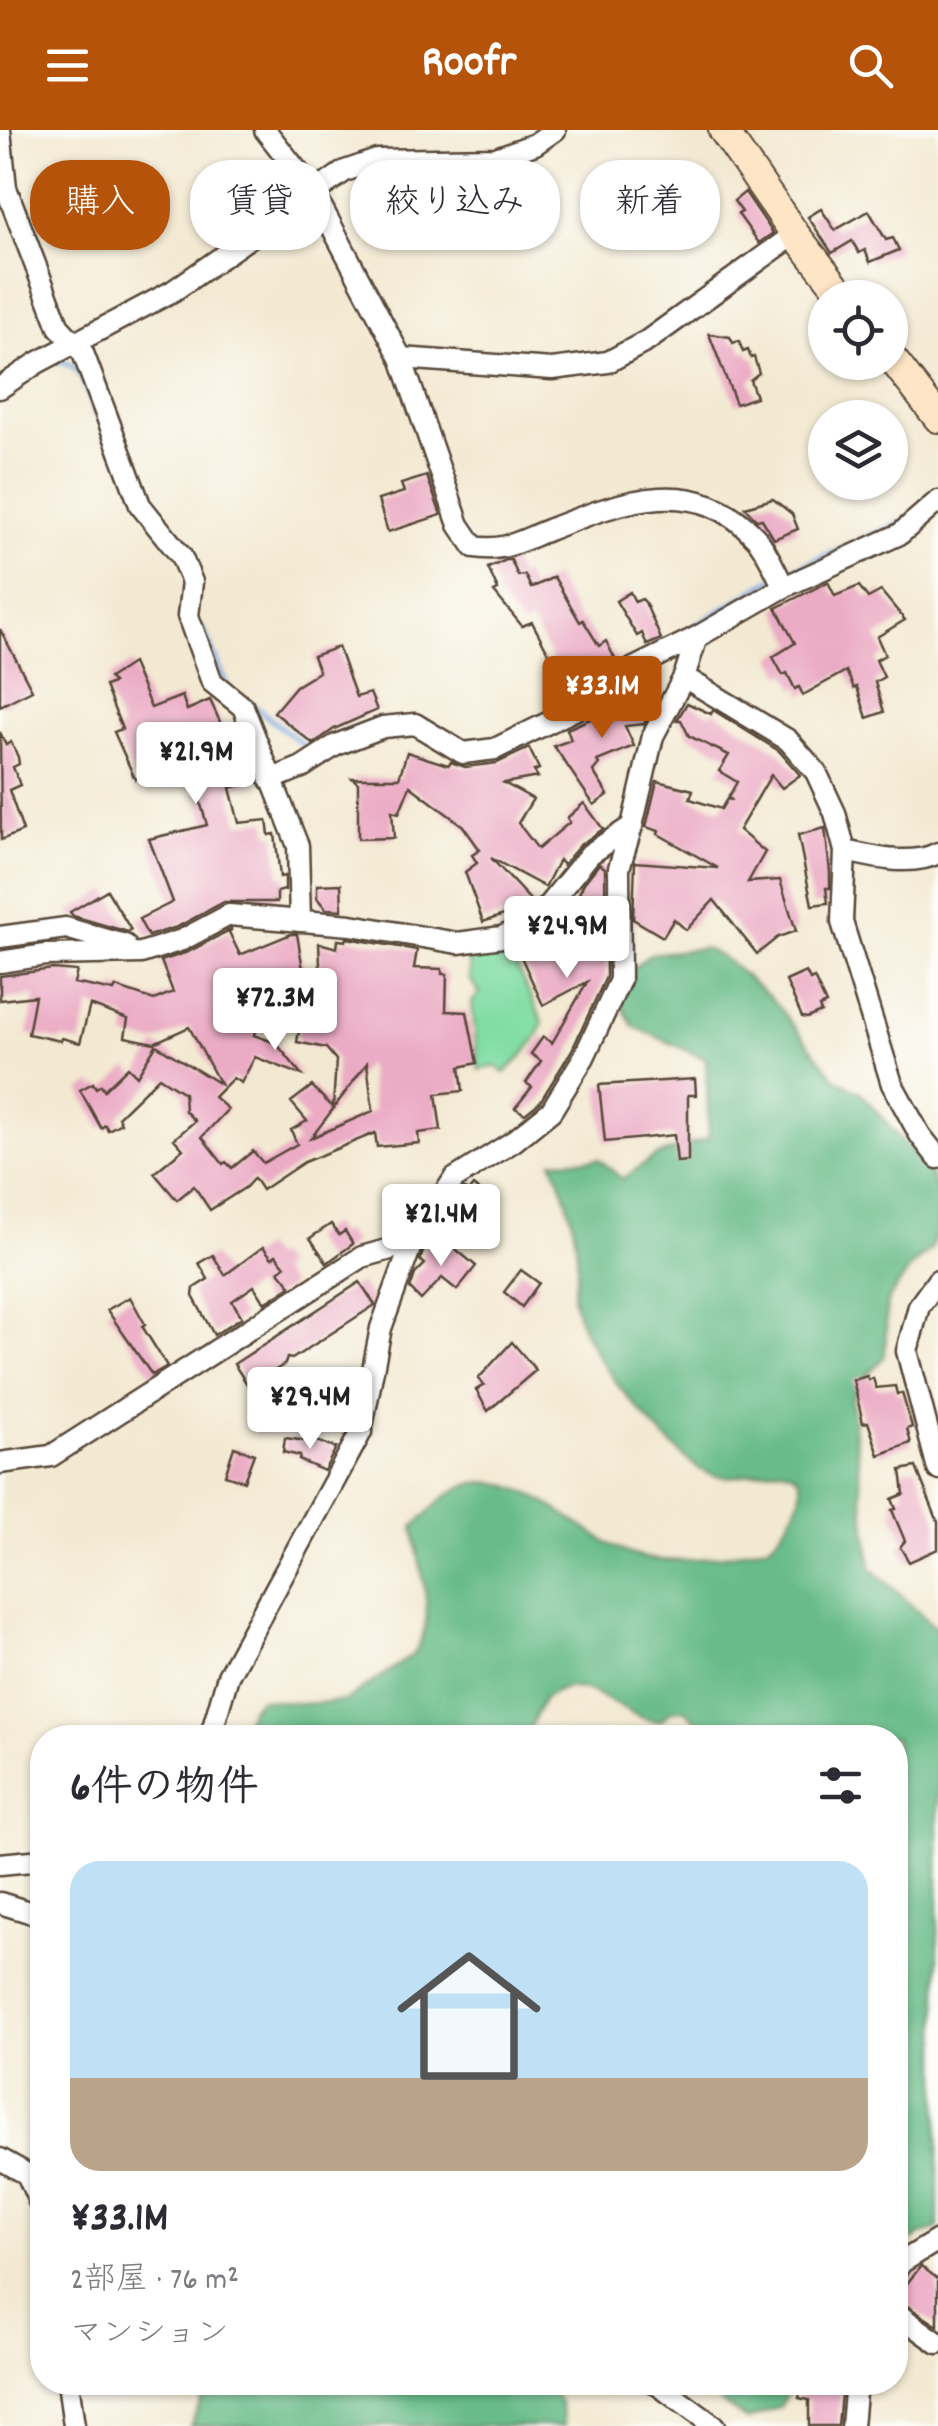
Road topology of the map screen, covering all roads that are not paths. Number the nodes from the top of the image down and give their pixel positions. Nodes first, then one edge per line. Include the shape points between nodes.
1 (0, 130) edge
2 (265, 130) edge
3 (556, 130) edge
4 (723, 130) edge
5 (289, 160) edge
6 (330, 181) edge
7 (330, 222) edge
8 (795, 234) junction
9 (232, 250) edge
10 (830, 280) edge
11 (72, 344) junction
12 (401, 358) junction
13 (908, 379) edge
14 (0, 388) edge
15 (938, 418) edge
16 (938, 501) edge
17 (784, 586) junction
18 (696, 638) junction
19 (684, 677) junction
20 (270, 780) junction
21 (632, 826) junction
22 (845, 850) junction
23 (938, 854) edge
24 (300, 921) junction
25 (0, 937) edge
26 (141, 953) junction
27 (0, 962) edge
28 (938, 1158) edge
29 (412, 1243) junction
30 (938, 1280) edge
31 (0, 1463) edge
32 (938, 1469) edge
33 (214, 1725) edge
34 (30, 1861) edge
35 (0, 1864) edge
36 (0, 1902) edge
37 (30, 1912) edge
38 (0, 2158) edge
39 (30, 2181) edge
40 (937, 2241) edge
41 (908, 2258) edge
42 (908, 2322) edge
43 (938, 2344) edge
44 (70, 2395) edge
45 (672, 2395) edge
46 (855, 2395) edge
47 (74, 2426) edge
48 (714, 2426) edge
49 (852, 2426) edge

1 - 11 street via 6,188 58,328
2 - 5 street
3 - 6 street via 496,158 376,160
4 - 8 street
7 - 12 street
8 - 10 street
8 - 12 street via 608,362 552,369
9 - 11 street via 173,292
11 - 14 street
11 - 20 street via 83,352 140,504 181,556 192,582 188,616 212,682 242,707
12 - 17 street via 459,525 474,547 496,550 618,502 690,498 725,510 758,540
13 - 15 street
16 - 17 street via 900,534
17 - 18 street
18 - 19 street
18 - 20 street via 496,749 463,753 415,724 383,727
19 - 21 street via 653,736
19 - 22 street via 788,740 816,772
20 - 24 street via 298,846
21 - 24 street via 590,854 537,919 502,936 458,943
21 - 29 street via 620,868 620,980 584,1058 551,1111 454,1180
22 - 23 street via 873,857
22 - 28 street via 842,922 892,1084
24 - 26 street via 230,916
25 - 26 street via 66,928
26 - 27 street
29 - 31 street via 362,1257 52,1456
29 - 33 street via 380,1328 360,1432 228,1676
30 - 32 street via 919,1306 907,1350
34 - 35 street
36 - 37 street
38 - 39 street
40 - 41 street
42 - 43 street
44 - 47 street
45 - 48 street
46 - 49 street

